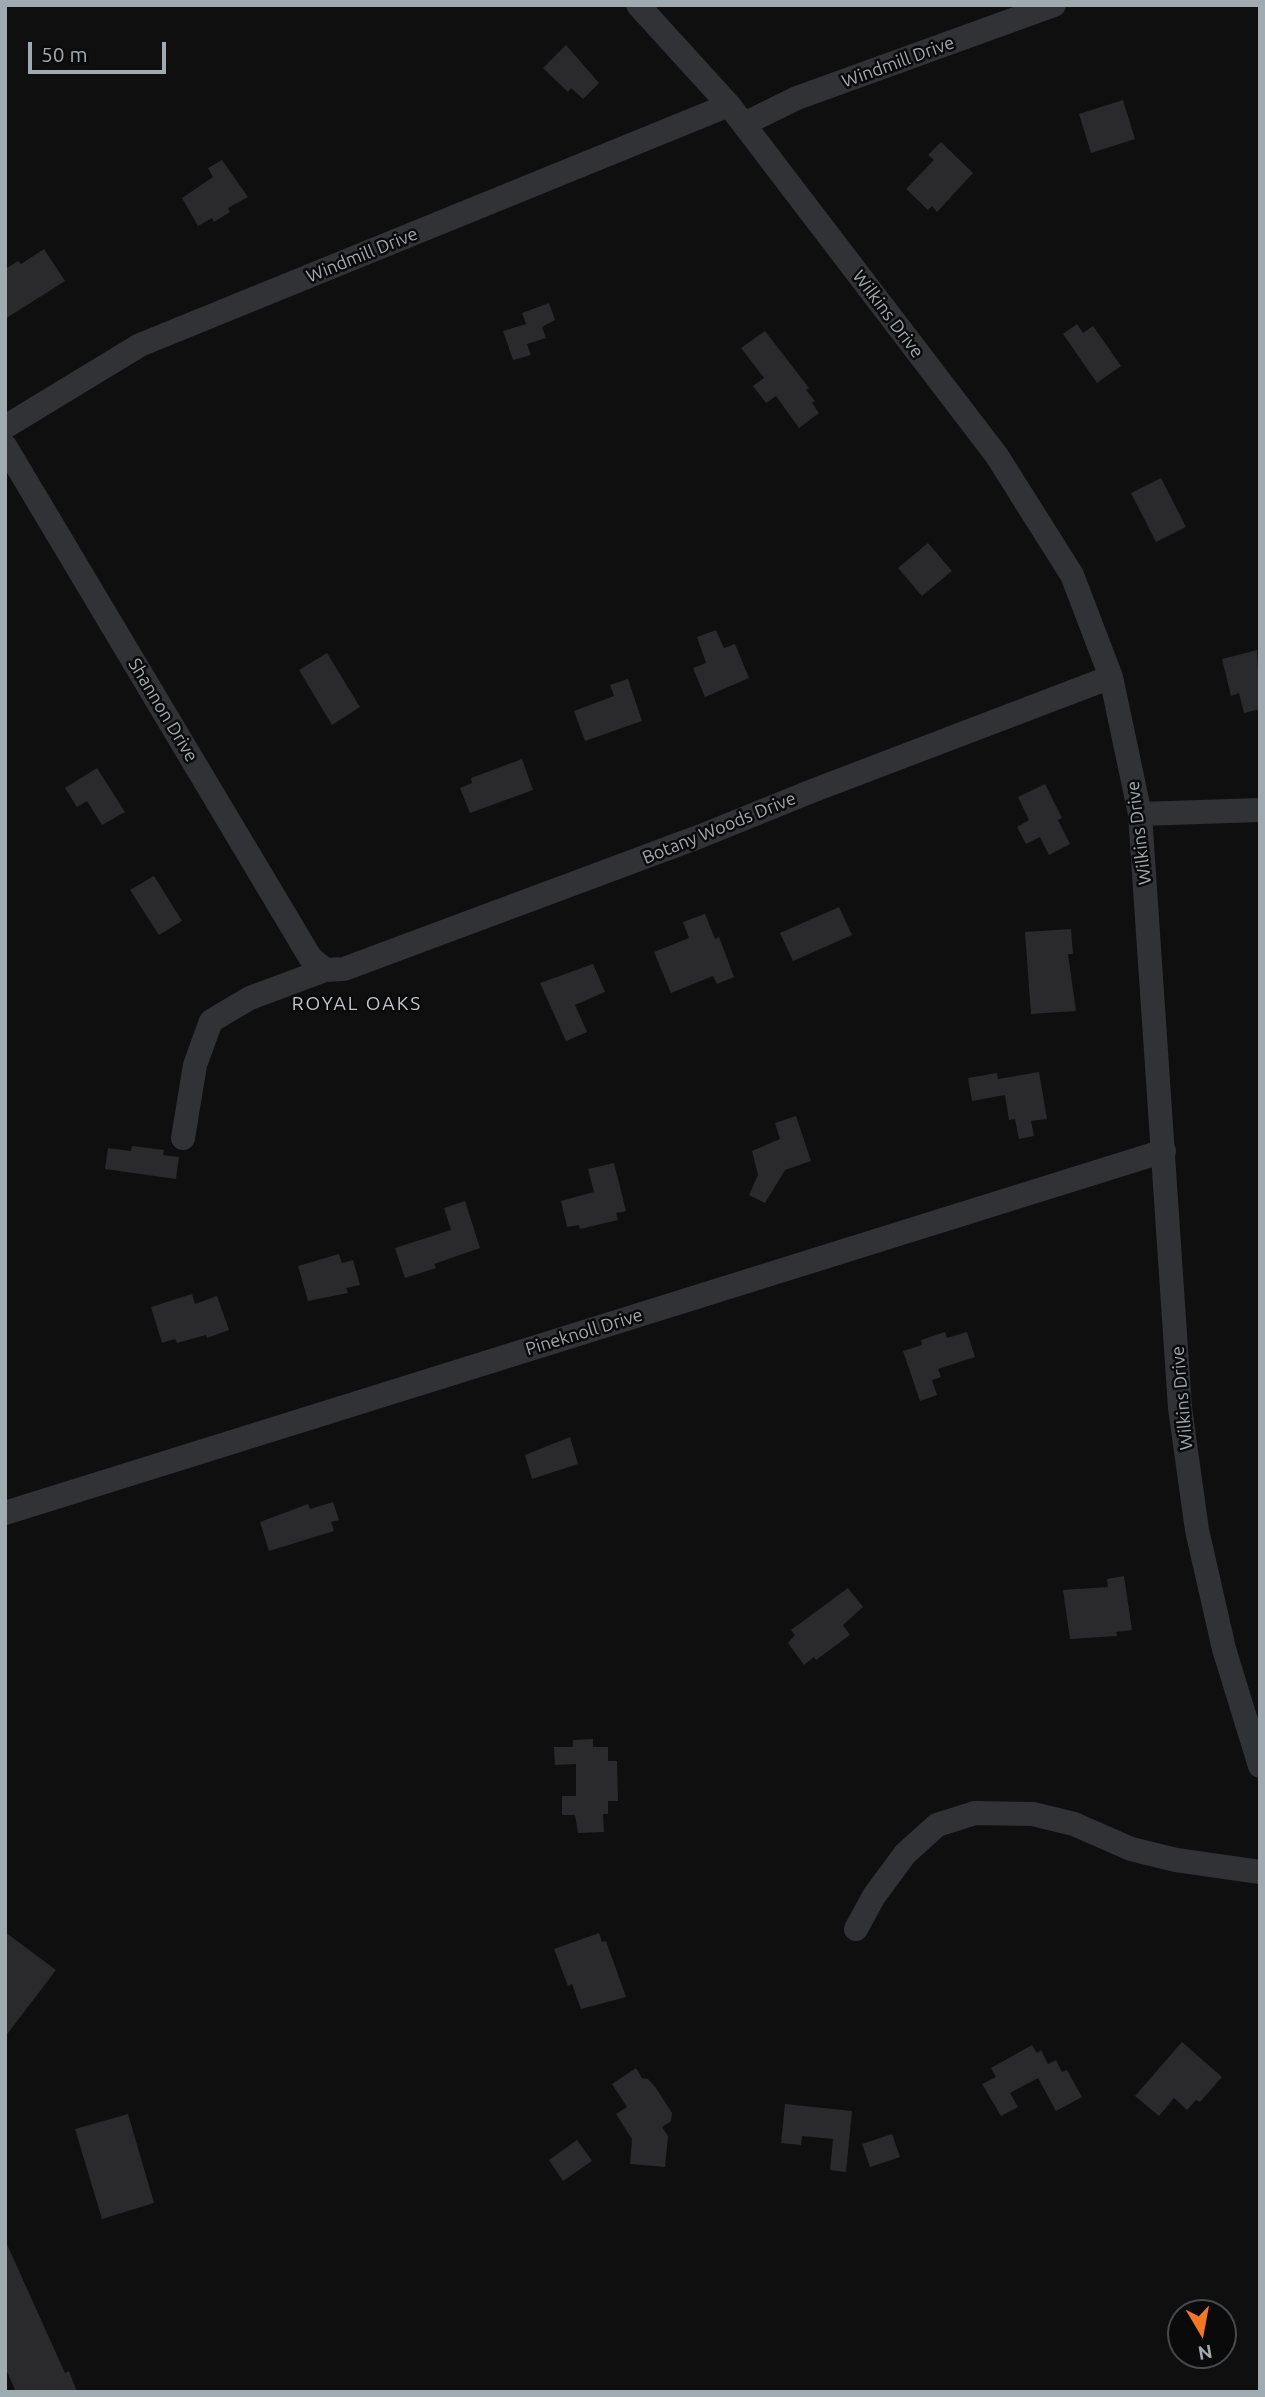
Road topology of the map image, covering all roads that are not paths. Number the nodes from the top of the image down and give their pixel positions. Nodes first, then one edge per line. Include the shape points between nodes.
1 (638, 5) edge
2 (1054, 5) edge
3 (737, 114) junction
4 (5, 427) edge
5 (5, 446) edge
6 (1111, 677) junction
7 (1260, 810) edge
8 (1140, 814) junction
9 (326, 970) junction
10 (183, 1138) dead end
11 (1164, 1151) junction
12 (5, 1513) edge
13 (1260, 1766) edge
14 (1260, 1872) edge
15 (856, 1929) dead end

1 - 3 street, Wilkins Drive
2 - 3 street, Windmill Drive via 797,98
3 - 4 street, Windmill Drive via 140,345
3 - 6 street, Wilkins Drive via 997,456 1072,575
5 - 9 street, Shannon Drive via 310,957
6 - 8 street, Wilkins Drive
6 - 9 street, Botany Woods Drive via 701,836 344,969
7 - 8 street
8 - 11 street, Wilkins Drive
9 - 10 street, Botany Woods Drive via 250,998 211,1021 195,1065
11 - 12 street, Pineknoll Drive
11 - 13 street, Wilkins Drive via 1180,1408 1197,1530 1224,1650
14 - 15 street via 1131,1849 1074,1824 1033,1814 975,1813 937,1825 905,1854

